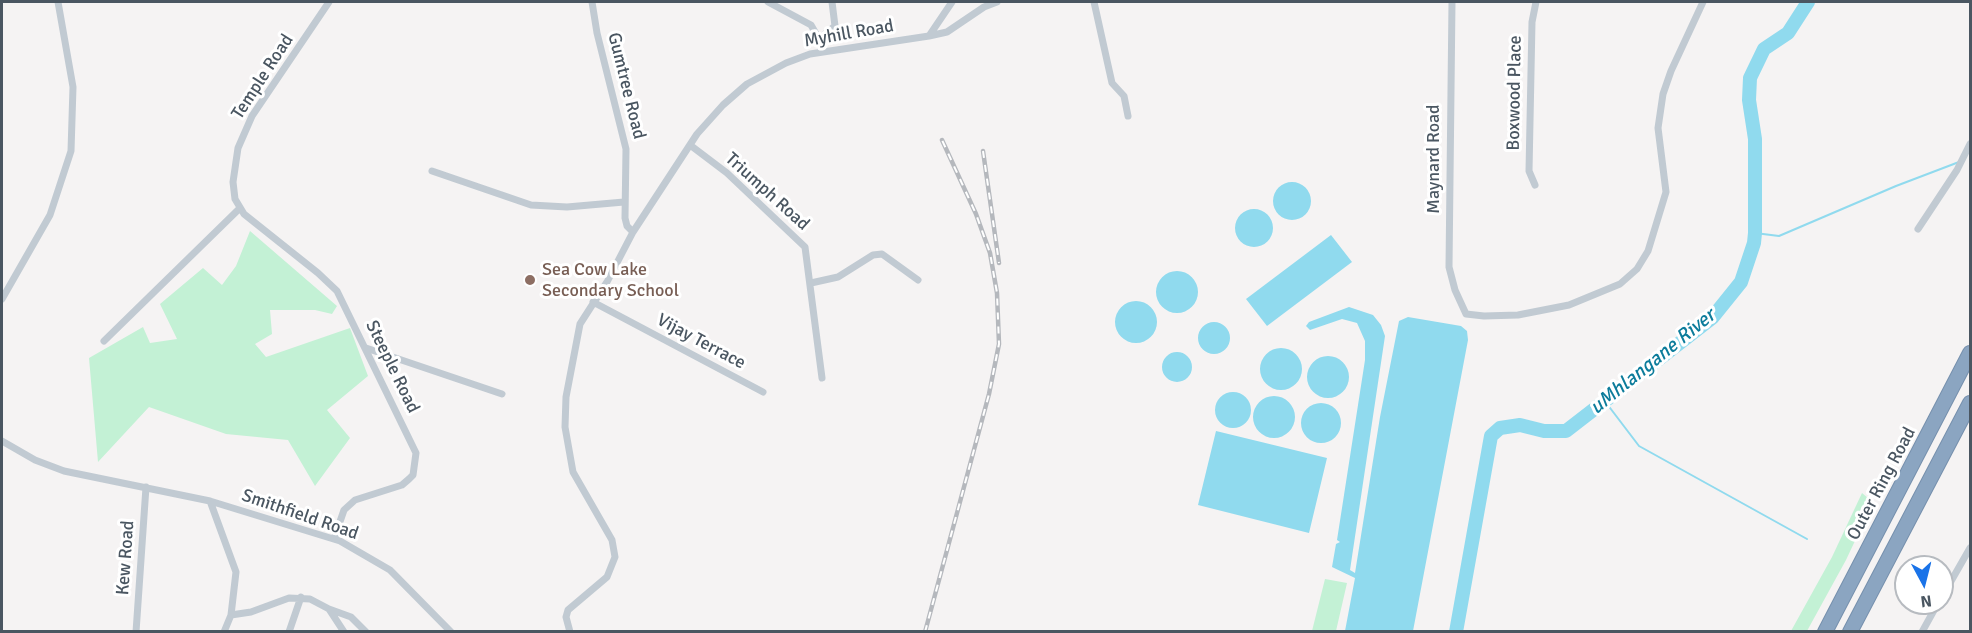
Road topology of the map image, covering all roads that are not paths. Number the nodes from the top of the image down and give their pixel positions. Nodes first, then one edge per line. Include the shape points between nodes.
1 (58, 2) edge
2 (329, 2) edge
3 (592, 2) edge
4 (768, 2) edge
5 (832, 2) edge
6 (952, 2) edge
7 (997, 2) edge
8 (1094, 2) edge
9 (1452, 2) edge
10 (1536, 2) edge
11 (1703, 2) edge
12 (929, 36) junction
13 (819, 39) junction
14 (822, 52) junction
15 (1128, 116) dead end
16 (1971, 144) edge
17 (690, 145) junction
18 (432, 171) dead end
19 (1535, 185) dead end
20 (624, 202) junction
21 (239, 209) junction
22 (1918, 229) dead end
23 (633, 232) junction
24 (918, 280) dead end
25 (811, 283) junction
26 (2, 299) edge
27 (593, 302) junction
28 (104, 341) dead end
29 (366, 348) junction
30 (1971, 353) edge
31 (822, 378) dead end
32 (763, 392) dead end
33 (502, 394) dead end
34 (1971, 403) edge
35 (2, 441) edge
36 (146, 487) junction
37 (210, 501) junction
38 (334, 539) junction
39 (1971, 548) edge
40 (1954, 577) edge
41 (301, 597) junction
42 (329, 609) junction
43 (231, 615) junction
44 (1931, 615) edge
45 (136, 632) edge
46 (224, 632) edge
47 (289, 632) edge
48 (344, 632) edge
49 (366, 632) edge
50 (451, 632) edge
51 (570, 632) edge
52 (1825, 632) edge
53 (1850, 632) edge
54 (1922, 632) edge

1 - 26 street via 73,87 71,151 50,215
2 - 21 street, Temple Road via 244,133 234,172
3 - 20 street, Gumtree Road via 626,149
4 - 13 street via 806,21
5 - 13 street via 835,26
6 - 12 street
7 - 12 street via 946,32
8 - 15 street via 1112,83 1124,96
9 - 11 street, Maynard Road via 1449,267 1466,314 1508,316 1558,309 1606,291 1637,269 1648,250 1666,192 1658,128 1663,94
10 - 19 street, Boxwood Place via 1532,21 1529,171
12 - 14 street, Myhill Road
13 - 14 street
14 - 17 street, Myhill Road via 786,63 747,84 723,105
16 - 22 street
17 - 23 street, Myhill Road
17 - 25 street, Triumph Road via 728,173 801,242 807,252
18 - 20 street via 531,205 567,207
20 - 23 street, Gumtree Road via 625,223
21 - 28 street
21 - 29 street, Steeple Road via 328,281 344,301
23 - 27 street
24 - 25 street via 882,254 873,255 838,277
25 - 31 street, Triumph Road
27 - 32 street, Vijay Terrace
27 - 51 street via 576,335 565,427 573,472 612,540 615,557 608,577 568,610
29 - 33 street
29 - 38 street, Steeple Road via 412,441 416,460 406,482 360,497 349,505
30 - 52 highway, Outer Ring Road
34 - 53 highway
35 - 36 street, Smithfield Road via 64,471
36 - 37 street, Smithfield Road
36 - 45 street, Kew Road
37 - 38 street, Smithfield Road
37 - 43 street via 236,572
38 - 50 street, Smithfield Road via 390,570
39 - 40 street
41 - 42 street via 318,601
41 - 43 street
41 - 47 street
42 - 48 street
42 - 49 street via 351,617
43 - 46 street
44 - 54 street

